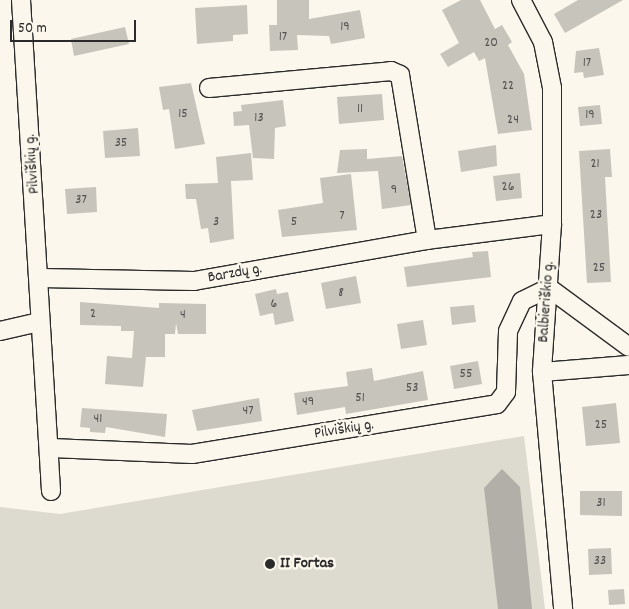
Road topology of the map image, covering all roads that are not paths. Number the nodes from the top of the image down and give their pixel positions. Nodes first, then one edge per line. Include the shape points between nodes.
1 (21, 0) edge
2 (521, 0) edge
3 (210, 88) dead end
4 (552, 224) junction
5 (427, 240) junction
6 (41, 278) junction
7 (549, 288) junction
8 (38, 322) junction
9 (0, 331) edge
10 (629, 347) edge
11 (629, 366) edge
12 (542, 372) junction
13 (51, 448) junction
14 (51, 491) dead end
15 (563, 609) edge

1 - 6 street, Pilviškių g.
2 - 4 street, Balbieriškio g. via 543,42 552,88
3 - 5 street via 391,71 400,75
4 - 5 street, Barzdų g.
4 - 7 street, Balbieriškio g.
5 - 6 street, Barzdų g. via 194,282
6 - 8 street, Pilviškių g.
7 - 10 street
7 - 12 street, Balbieriškio g.
7 - 13 street, Pilviškių g. via 522,301 508,331 506,392 497,404 192,454
8 - 9 street
8 - 13 street, Pilviškių g.
11 - 12 street
12 - 15 street, Balbieriškio g.
13 - 14 street, Pilviškių g.

